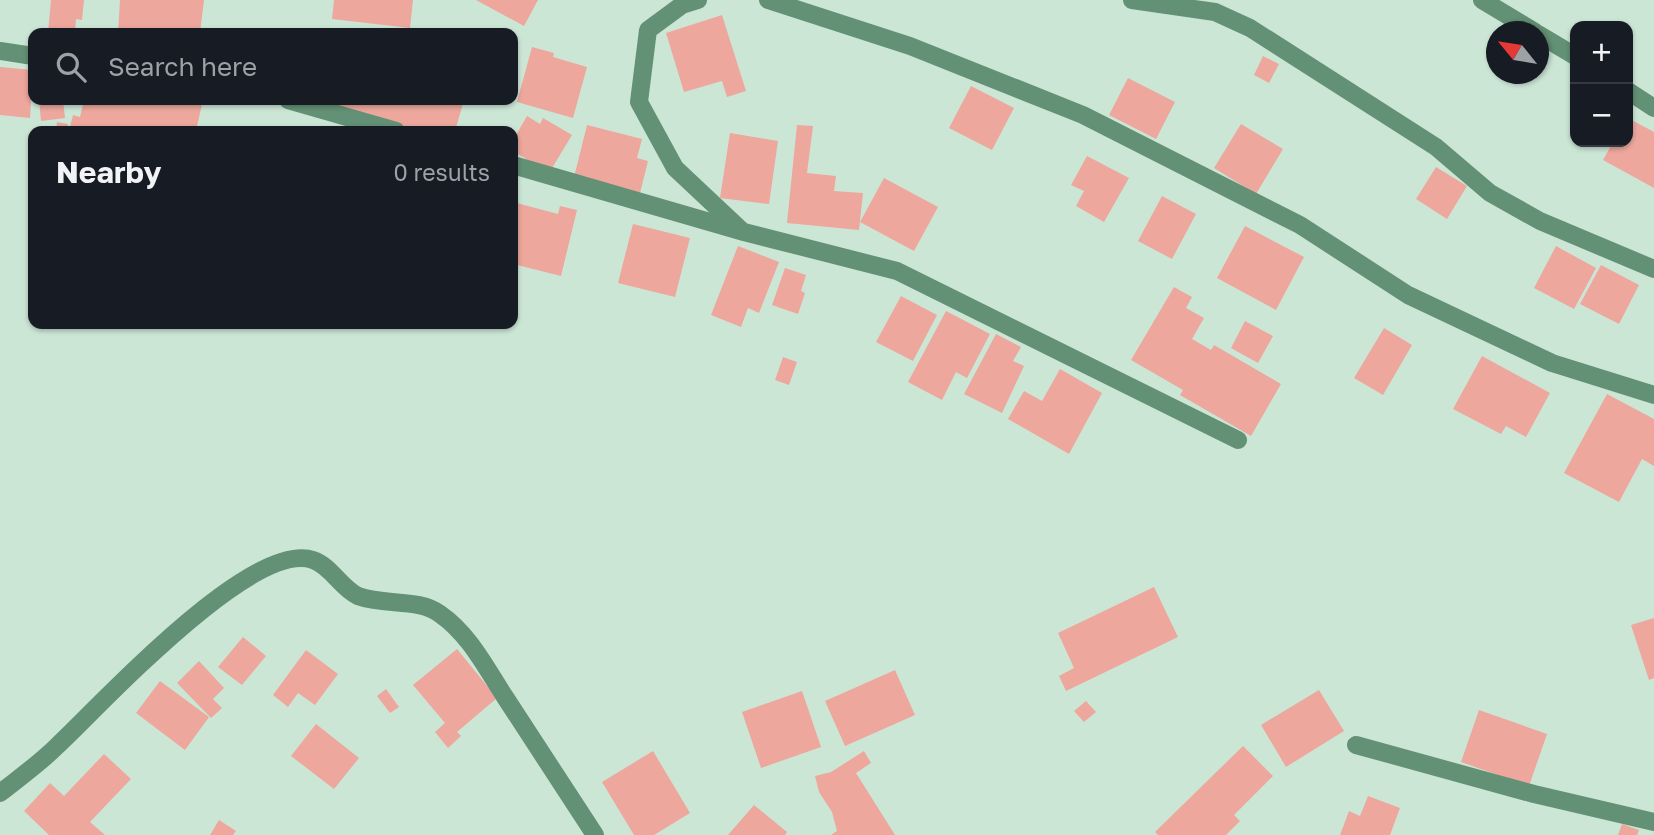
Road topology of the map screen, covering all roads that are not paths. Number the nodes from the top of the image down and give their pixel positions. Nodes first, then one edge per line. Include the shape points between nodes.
1 (698, 0) edge
2 (768, 0) edge
3 (1132, 0) edge
4 (1482, 0) edge
5 (1517, 21) edge
6 (1549, 40) edge
7 (0, 51) edge
8 (1570, 53) edge
9 (28, 55) edge
10 (1633, 94) edge
11 (305, 105) edge
12 (1654, 108) edge
13 (379, 126) edge
14 (518, 166) edge
15 (744, 232) junction
16 (1654, 269) edge
17 (1654, 395) edge
18 (1238, 440) dead end
19 (1356, 745) dead end
20 (0, 793) edge
21 (1654, 822) edge
22 (595, 835) edge

1 - 15 street via 682,5 648,30 639,103 675,168
2 - 17 street via 910,46 1083,115 1300,225 1408,295 1552,363
3 - 16 street via 1215,12 1250,28 1436,147 1490,193 1540,221
4 - 5 street
6 - 8 street
7 - 9 street
10 - 12 street
11 - 13 street
14 - 15 street
15 - 18 street via 897,271
19 - 21 street
20 - 22 street via 55,749 167,639 239,582 283,560 312,559 355,594 439,612 469,641

